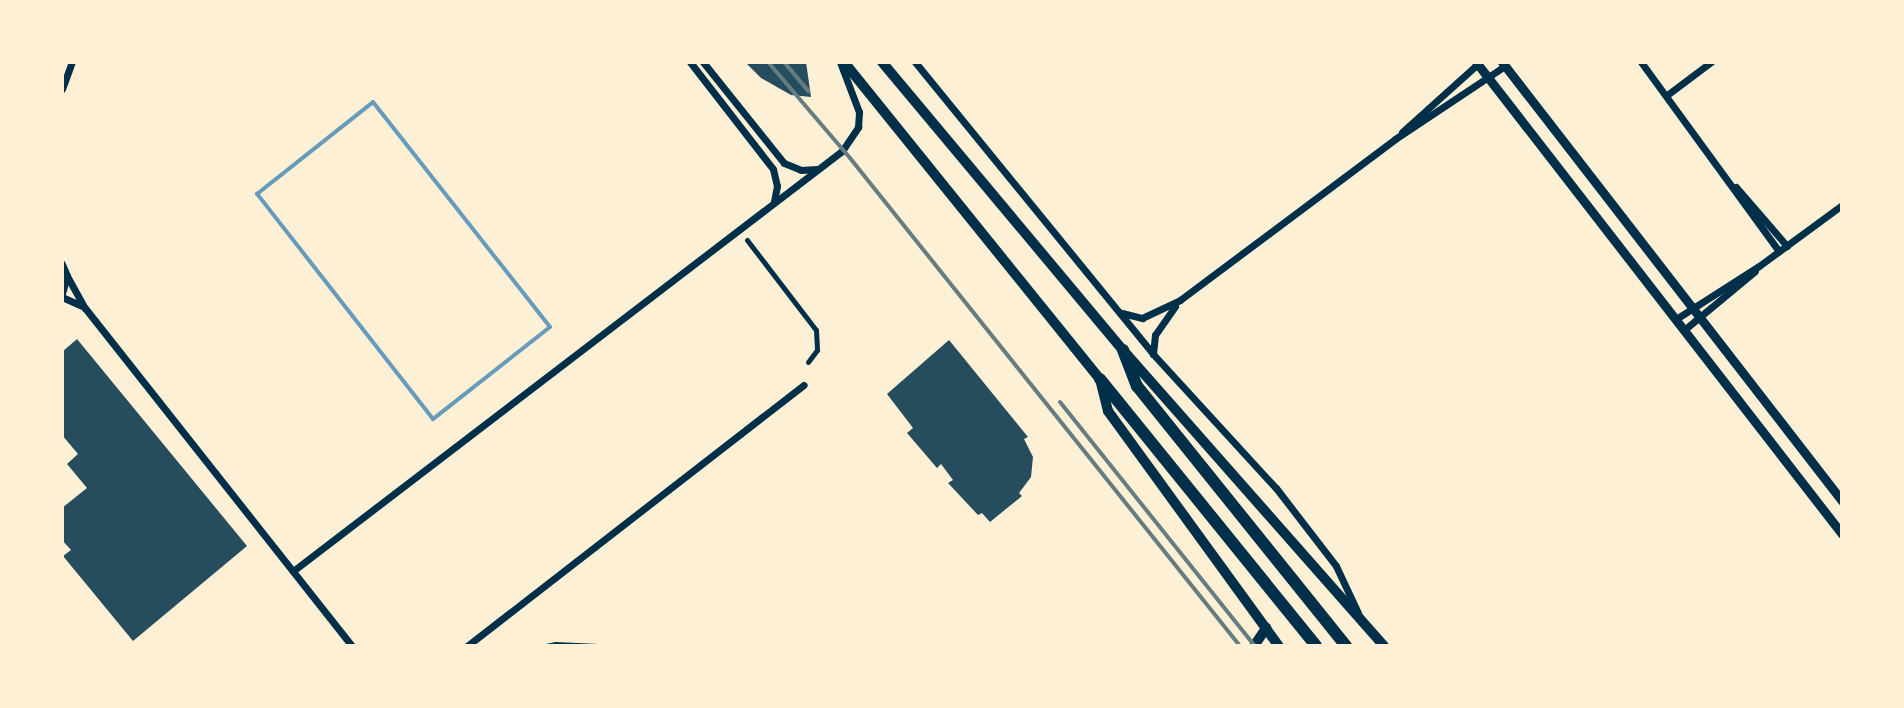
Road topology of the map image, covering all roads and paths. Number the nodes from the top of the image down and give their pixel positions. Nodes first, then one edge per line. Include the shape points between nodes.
1 (72, 62) edge
2 (690, 62) edge
3 (703, 62) edge
4 (842, 62) edge
5 (882, 62) edge
6 (915, 62) edge
7 (1641, 62) edge
8 (1711, 62) edge
9 (1477, 63) edge
10 (1503, 64) edge
11 (1488, 77) junction
12 (62, 89) edge
13 (1667, 95) junction
14 (1395, 139) junction
15 (823, 167) junction
16 (773, 205) junction
17 (1842, 205) edge
18 (747, 240) dead end
19 (1783, 248) junction
20 (62, 264) edge
21 (1759, 266) junction
22 (67, 276) junction
23 (62, 296) edge
24 (1180, 300) junction
25 (85, 308) junction
26 (1692, 308) junction
27 (1120, 312) junction
28 (1700, 318) junction
29 (1676, 319) junction
30 (1684, 330) junction
31 (1123, 350) junction
32 (1153, 354) junction
33 (808, 362) dead end
34 (1100, 379) junction
35 (804, 385) dead end
36 (1842, 501) edge
37 (1842, 534) edge
38 (293, 571) junction
39 (1359, 615) junction
40 (1266, 628) junction
41 (352, 646) edge
42 (467, 646) edge
43 (540, 646) edge
44 (620, 646) edge
45 (1254, 646) edge
46 (1279, 646) edge
47 (1316, 646) edge
48 (1346, 646) edge
49 (1384, 646) edge

1 - 12 street
2 - 16 street via 773,169
3 - 15 street via 784,163 801,170
4 - 15 street via 859,112 858,127 852,140
4 - 34 main road
5 - 31 main road
6 - 27 street
7 - 13 street
8 - 13 street
9 - 11 street
9 - 14 street
10 - 11 street
10 - 26 street
11 - 14 street
11 - 29 street
13 - 19 street
14 - 24 street
15 - 16 street
16 - 38 street
17 - 19 street
18 - 33 street via 816,330 817,350
19 - 21 street
20 - 22 street
21 - 26 street
21 - 28 street
22 - 23 street
22 - 25 street
23 - 25 street
24 - 27 street via 1142,318
24 - 32 street via 1155,335
25 - 38 street
26 - 28 street
26 - 29 street
27 - 32 street
28 - 30 street
28 - 36 street
29 - 30 street
30 - 37 street
31 - 39 main road
31 - 48 main road via 1137,386
32 - 39 street via 1276,488 1336,566
34 - 40 main road via 1108,411
34 - 47 main road
35 - 42 street
38 - 41 street
39 - 49 main road
40 - 45 main road
40 - 46 main road
43 - 44 path

